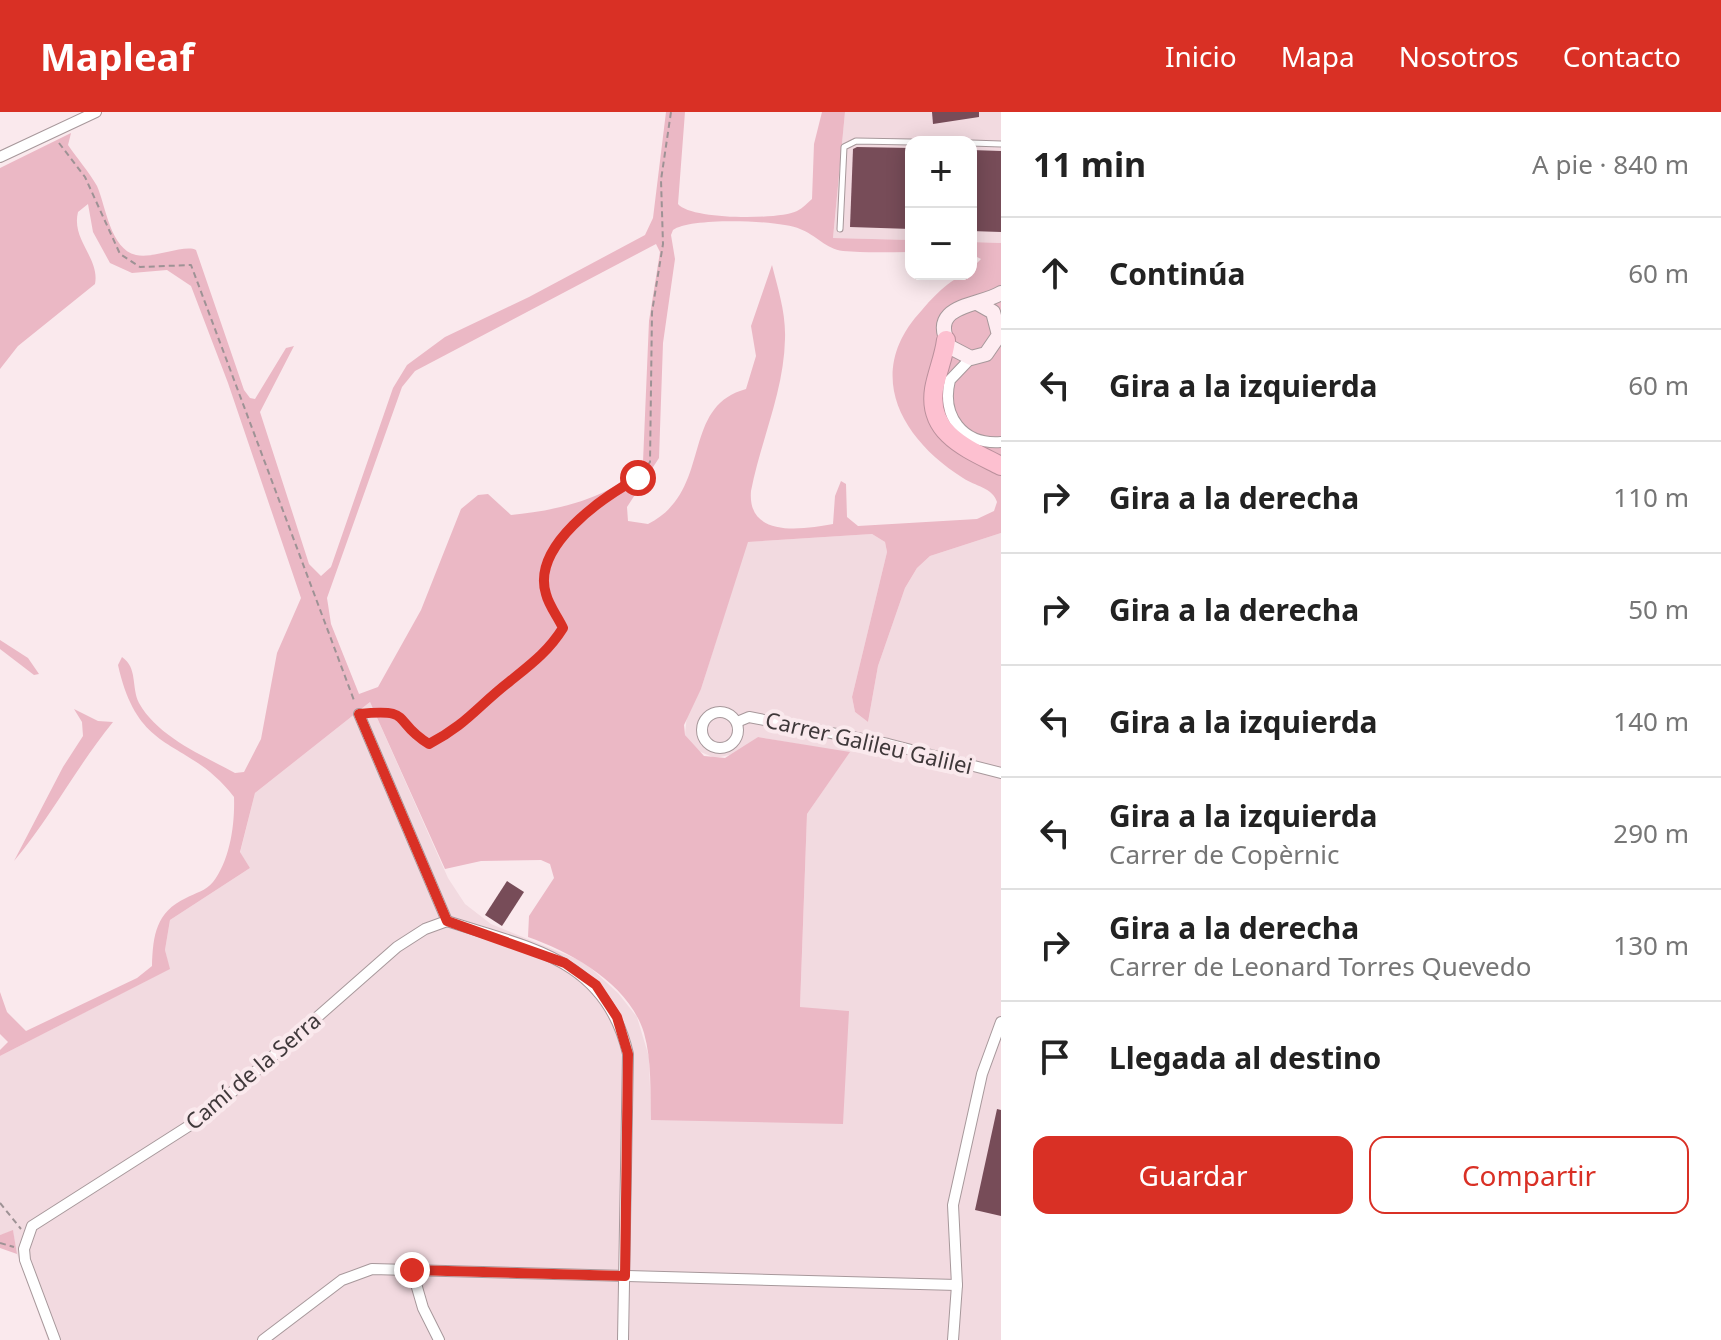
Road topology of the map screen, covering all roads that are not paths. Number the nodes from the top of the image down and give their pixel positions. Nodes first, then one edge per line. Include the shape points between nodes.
1 (96, 112) edge
2 (905, 142) edge
3 (977, 143) edge
4 (1001, 144) edge
5 (0, 157) edge
6 (840, 229) dead end
7 (1001, 293) edge
8 (977, 303) junction
9 (999, 317) edge
10 (946, 340) junction
11 (971, 358) junction
12 (1001, 442) edge
13 (1001, 466) edge
14 (359, 714) road end
15 (737, 722) dead end
16 (1001, 773) edge
17 (447, 921) junction
18 (1001, 1022) edge
19 (412, 1270) junction
20 (625, 1276) junction
21 (957, 1285) junction
22 (55, 1340) edge
23 (263, 1340) edge
24 (439, 1340) edge
25 (623, 1340) edge
26 (953, 1340) edge

1 - 5 street
2 - 6 lane via 856,141 844,147
3 - 4 lane
7 - 8 main road
8 - 9 main road
8 - 10 main road via 951,313
9 - 11 main road via 992,349
10 - 11 main road via 956,353
10 - 13 highway via 934,391 938,421 955,443
11 - 12 street via 950,380 949,410 974,439
14 - 17 street
15 - 16 street, Carrer Galileu Galilei via 749,717
17 - 20 street via 565,963 596,985 617,1017 628,1054
17 - 22 street, Camí de la Serra via 397,947 206,1115 41,1218 29,1233 25,1260
18 - 21 street via 982,1074 953,1205
19 - 20 street
19 - 23 street via 357,1273
19 - 24 street
20 - 21 street
20 - 25 street
21 - 26 street

